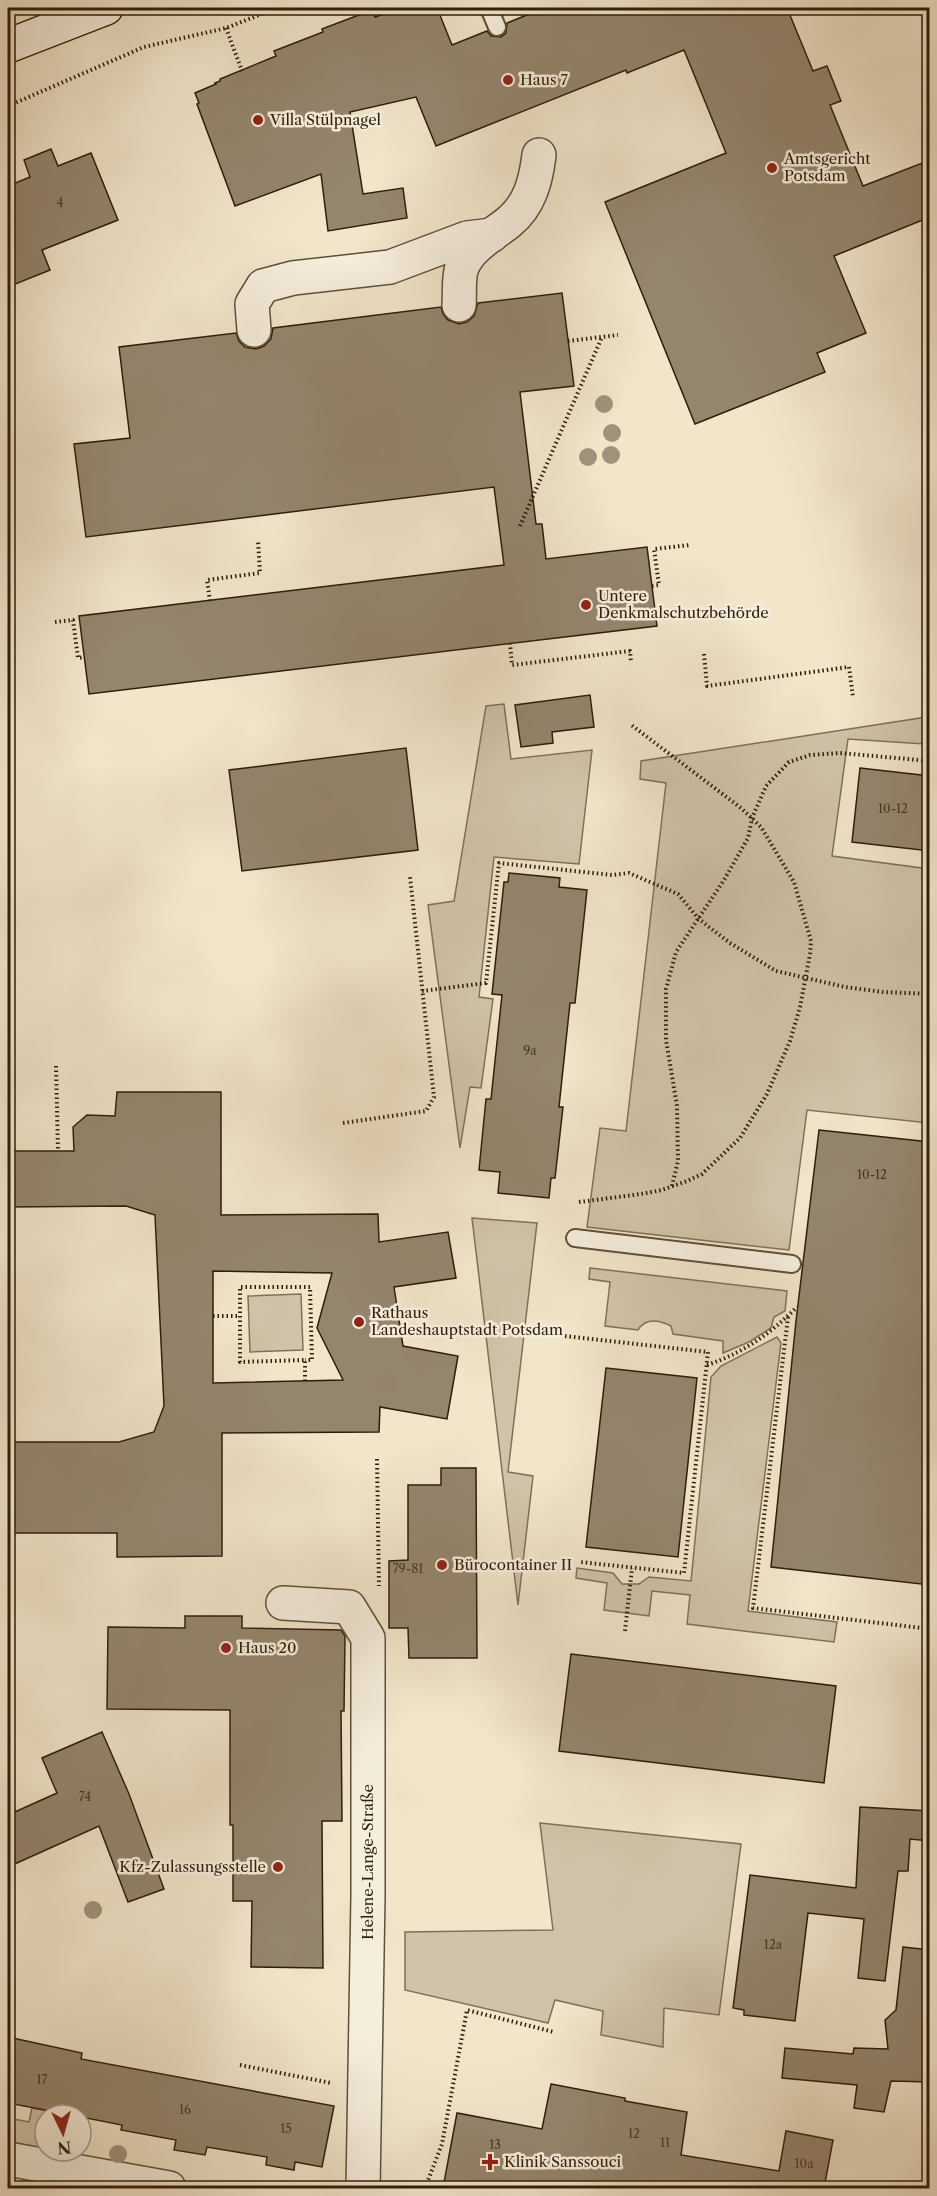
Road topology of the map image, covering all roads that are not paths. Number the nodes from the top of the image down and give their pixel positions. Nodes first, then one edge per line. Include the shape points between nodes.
1 (106, 8) edge
2 (489, 8) edge
3 (497, 27) dead end
4 (8, 46) edge
5 (539, 155) dead end
6 (492, 235) junction
7 (459, 305) dead end
8 (254, 330) dead end
9 (575, 1238) dead end
10 (792, 1264) dead end
11 (283, 1604) dead end
12 (8, 2159) edge
13 (168, 2188) edge
14 (363, 2188) edge

1 - 4 street
2 - 3 lane
5 - 6 street via 537,177 529,197 511,221
6 - 7 street via 475,249 462,268
6 - 8 street via 467,238 390,267 293,278 263,286 252,304
9 - 10 lane
11 - 14 street, Helene-Lange-Straße via 349,1607 368,1638
12 - 13 street

